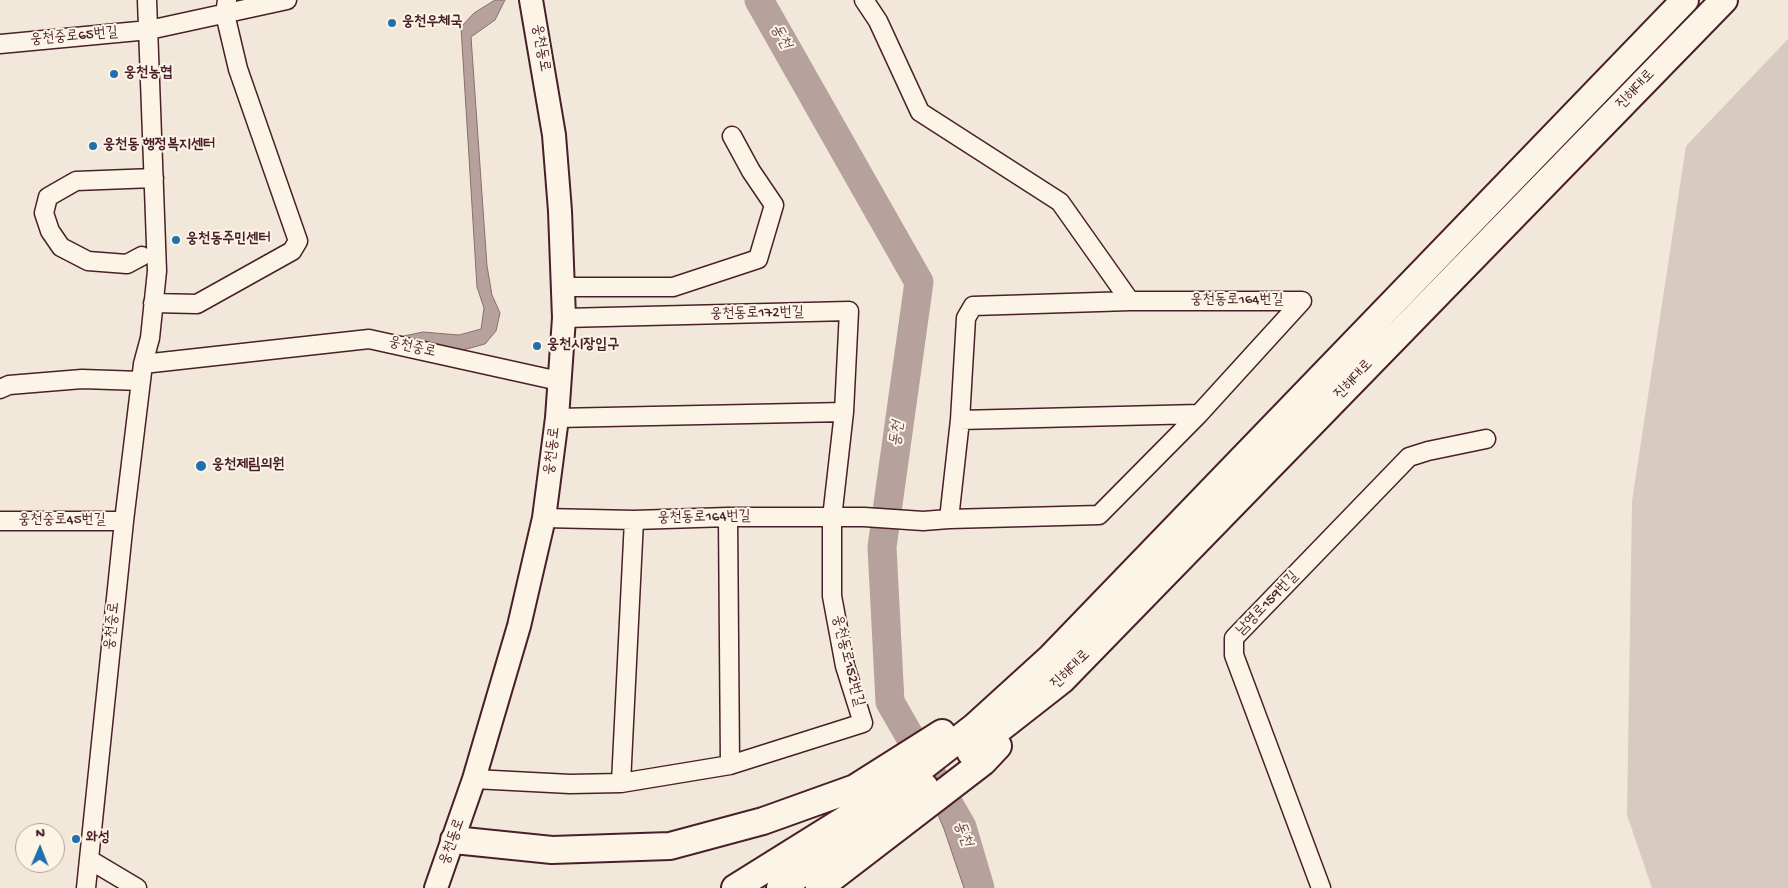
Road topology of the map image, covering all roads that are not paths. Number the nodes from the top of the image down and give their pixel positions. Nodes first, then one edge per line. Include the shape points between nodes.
1 (147, 0) edge
2 (287, 0) edge
3 (531, 0) edge
4 (864, 0) edge
5 (1685, 0) edge
6 (1724, 0) edge
7 (226, 7) edge
8 (149, 30) junction
9 (0, 44) edge
10 (732, 136) dead end
11 (154, 178) junction
12 (142, 256) dead end
13 (561, 287) junction
14 (1130, 301) junction
15 (153, 303) junction
16 (564, 318) junction
17 (142, 372) junction
18 (559, 381) junction
19 (0, 388) edge
20 (844, 412) junction
21 (1199, 414) junction
22 (557, 418) junction
23 (960, 420) junction
24 (1486, 439) dead end
25 (728, 517) junction
26 (544, 518) junction
27 (832, 518) junction
28 (949, 518) junction
29 (634, 520) junction
30 (0, 521) edge
31 (124, 521) junction
32 (975, 738) junction
33 (730, 765) junction
34 (897, 775) junction
35 (474, 780) junction
36 (621, 783) junction
37 (893, 822) junction
38 (454, 840) junction
39 (90, 860) junction
40 (86, 888) edge
41 (137, 888) edge
42 (436, 888) edge
43 (736, 888) edge
44 (780, 888) edge
45 (819, 888) edge
46 (1321, 888) edge

1 - 8 street, 웅천중로
2 - 7 street, 웅천중로65번길
3 - 13 main road, 웅천동로 via 554,134
4 - 14 street via 878,21 920,112 1060,202
5 - 32 highway, 진해대로
6 - 32 highway, 진해대로 via 1062,680
7 - 8 street, 웅천중로65번길
7 - 15 street via 238,69 298,241 292,251 197,304
8 - 9 street, 웅천중로65번길
8 - 11 street, 웅천중로
10 - 13 street via 774,205 758,259 673,287
11 - 12 street via 76,181 48,197 44,213 50,231 61,247 88,261 127,264
11 - 15 street, 웅천중로 via 157,271
13 - 16 main road, 웅천동로
14 - 21 street, 웅천동로164번길 via 1302,301
14 - 23 street, 웅천동로164번길 via 972,306 966,318
15 - 17 street, 웅천중로 via 150,338
16 - 18 main road, 웅천동로
16 - 20 street, 웅천동로172번길 via 849,311
17 - 18 street, 웅천중로 via 369,339
17 - 19 street
17 - 31 street, 웅천중로
18 - 22 main road, 웅천동로
20 - 22 street
20 - 27 street, 웅천동로172번길
21 - 23 street
21 - 28 street, 웅천동로164번길 via 1099,515
22 - 26 main road, 웅천동로
23 - 28 street, 웅천동로164번길
24 - 46 street, 남영로159번길 via 1409,457 1234,638 1234,655
25 - 27 street, 웅천동로164번길
25 - 29 street, 웅천동로164번길
25 - 33 street
26 - 29 street, 웅천동로164번길
26 - 35 main road, 웅천동로 via 519,626
27 - 28 street, 웅천동로164번길 via 923,521
27 - 33 street, 웅천동로152번길 via 832,596 845,666 863,723
29 - 36 street
30 - 31 street, 웅천중로45번길
31 - 39 street, 웅천중로
32 - 34 highway
32 - 37 highway
33 - 36 street, 웅천동로152번길
34 - 38 highway via 763,821 670,846 552,850
34 - 43 highway
35 - 36 street, 웅천동로152번길
35 - 38 main road, 웅천동로
37 - 44 highway
37 - 45 highway
38 - 42 main road, 웅천동로
39 - 40 street, 웅천중로
39 - 41 street

